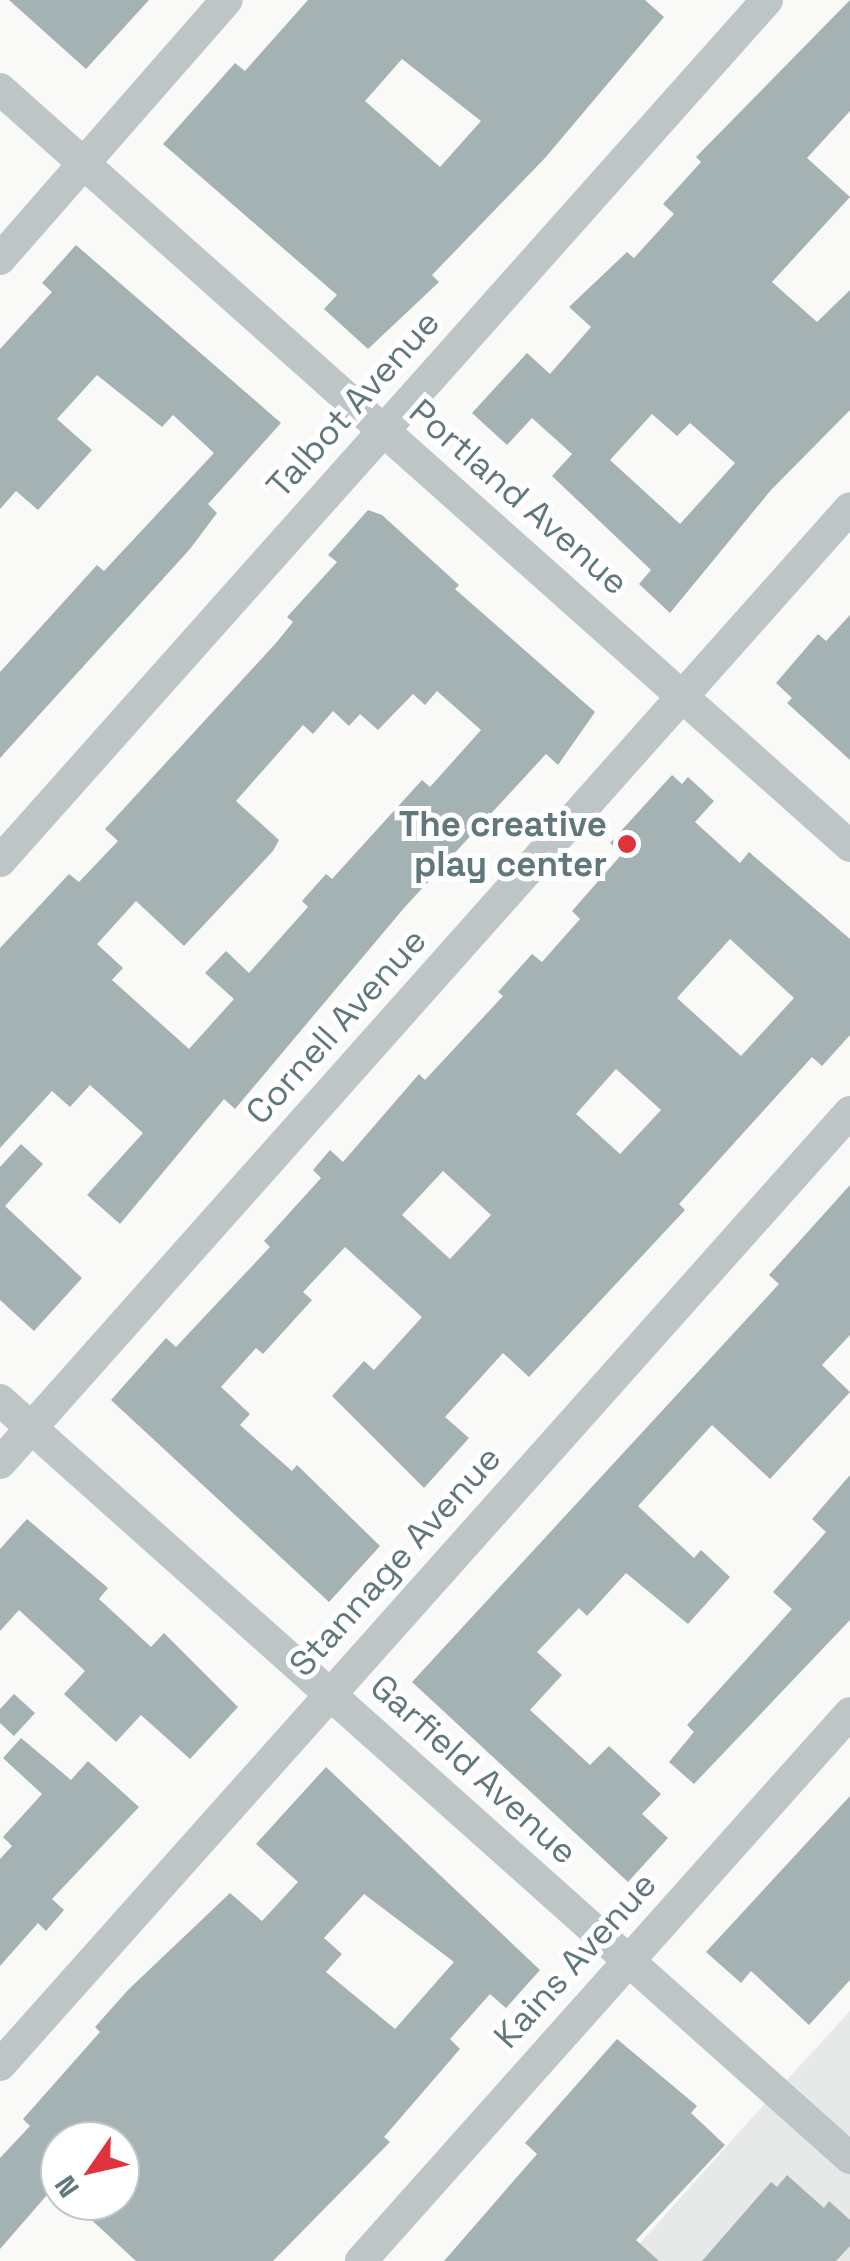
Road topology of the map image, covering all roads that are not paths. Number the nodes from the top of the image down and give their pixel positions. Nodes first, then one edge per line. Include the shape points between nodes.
1 (228, 0) edge
2 (767, 0) edge
3 (0, 89) edge
4 (84, 163) junction
5 (0, 258) edge
6 (383, 431) junction
7 (850, 508) edge
8 (684, 695) junction
9 (850, 846) edge
10 (0, 862) edge
11 (850, 1112) edge
12 (0, 1400) edge
13 (31, 1428) junction
14 (0, 1463) edge
15 (329, 1694) junction
16 (850, 1713) edge
17 (628, 1960) junction
18 (0, 2065) edge
19 (850, 2158) edge
20 (361, 2261) edge

1 - 4 street
2 - 6 street, Talbot Avenue
3 - 4 street, Portland Avenue
4 - 5 street
4 - 6 street, Portland Avenue
6 - 8 street, Portland Avenue
6 - 10 street, Talbot Avenue
7 - 8 street, Cornell Avenue
8 - 9 street, Portland Avenue
8 - 13 street, Cornell Avenue
11 - 15 street, Stannage Avenue
12 - 13 street, Garfield Avenue
13 - 14 street, Cornell Avenue
13 - 15 street, Garfield Avenue
15 - 17 street, Garfield Avenue
15 - 18 street, Stannage Avenue
16 - 17 street, Kains Avenue
17 - 19 street, Garfield Avenue
17 - 20 street, Kains Avenue

